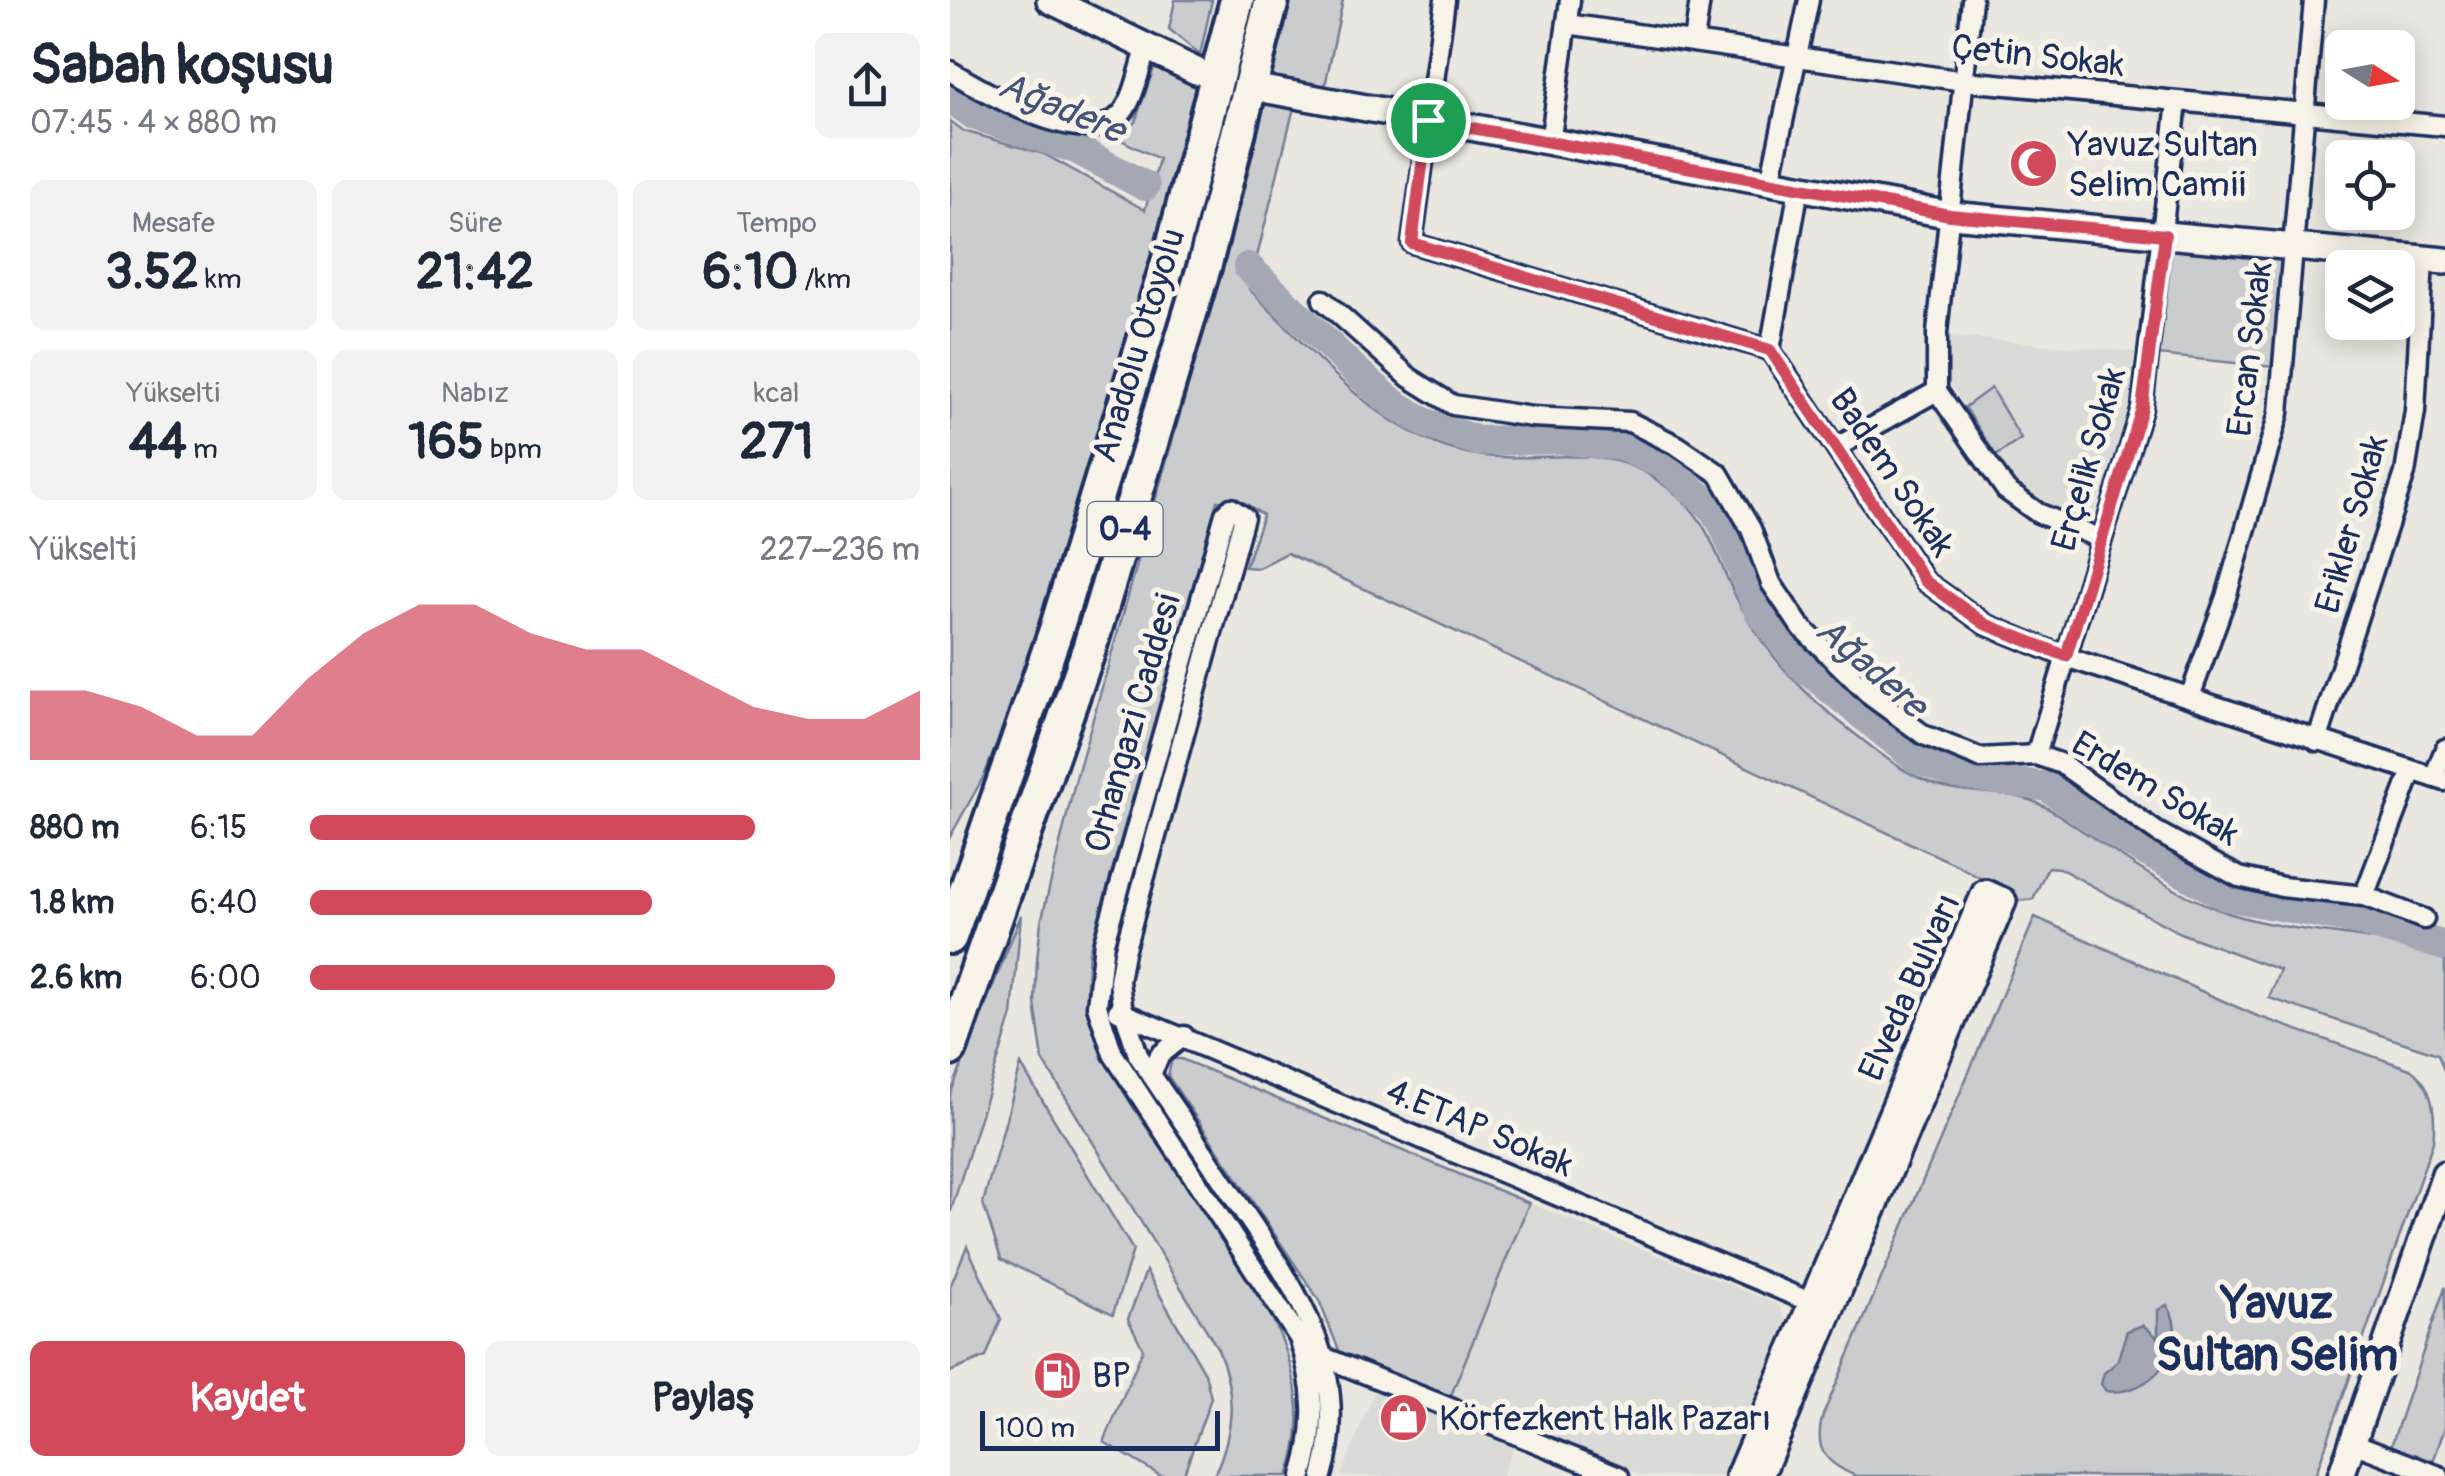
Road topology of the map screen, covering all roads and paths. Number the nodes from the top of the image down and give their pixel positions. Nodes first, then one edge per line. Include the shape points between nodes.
1 (1237, 0) edge
2 (1272, 0) edge
3 (1444, 0) edge
4 (1570, 0) edge
5 (1700, 0) edge
6 (1809, 0) edge
7 (1972, 0) edge
8 (2314, 0) edge
9 (1056, 1) edge
10 (1567, 24) junction
11 (1694, 42) junction
12 (1147, 47) junction
13 (1798, 56) junction
14 (950, 71) edge
15 (1196, 71) dead end
16 (1964, 81) junction
17 (1268, 90) dead end
18 (2177, 102) junction
19 (2306, 115) junction
20 (1428, 120) junction
21 (2445, 126) edge
22 (1550, 143) junction
23 (1770, 182) junction
24 (1799, 188) junction
25 (1950, 215) junction
26 (2165, 235) junction
27 (2294, 249) junction
28 (2434, 260) edge
29 (1323, 300) dead end
30 (1770, 350) junction
31 (1937, 391) junction
32 (1837, 447) junction
33 (2099, 538) junction
34 (2066, 656) junction
35 (2191, 694) junction
36 (2317, 741) junction
37 (2445, 748) edge
38 (2036, 755) junction
39 (2412, 771) junction
40 (2440, 780) edge
41 (2364, 896) junction
42 (2424, 919) dead end
43 (950, 937) edge
44 (1124, 1010) junction
45 (1098, 1011) junction
46 (1184, 1036) junction
47 (950, 1049) edge
48 (1151, 1074) junction
49 (2445, 1174) edge
50 (2445, 1223) edge
51 (1821, 1307) junction
52 (1326, 1358) junction
53 (2359, 1445) junction
54 (1302, 1476) edge
55 (1322, 1476) edge
56 (1620, 1476) edge
57 (1739, 1476) edge
58 (1760, 1476) edge
59 (2341, 1476) edge
60 (2355, 1476) edge
61 (2439, 1476) edge

1 - 43 highway, Anadolu Otoyolu / O-4 via 1173,246 1068,593
2 - 47 highway, Anadolu Otoyolu / O-4 via 1205,264 1088,648
3 - 20 street
4 - 10 street
5 - 11 street
6 - 13 street
7 - 16 street
8 - 19 street, Ercan Sokak
9 - 12 street
10 - 11 street, Çetin Sokak
10 - 22 street
11 - 13 street, Çetin Sokak
12 - 14 street via 1122,113 1101,126 1078,128 1000,100
12 - 15 street
13 - 16 street, Çetin Sokak
13 - 23 street
16 - 18 street, Çetin Sokak
16 - 25 street
17 - 20 street
18 - 19 street, Çetin Sokak
18 - 26 street, Erçelik Sokak
19 - 21 street, Çetin Sokak
19 - 27 street, Ercan Sokak
20 - 22 street
20 - 30 street via 1412,243
22 - 23 street
23 - 24 street
24 - 25 street
24 - 30 street
25 - 26 street
25 - 31 street
26 - 27 street
26 - 33 street, Erçelik Sokak via 2142,408
27 - 28 street
27 - 35 street, Ercan Sokak via 2280,413
28 - 36 street, Erikler Sokak via 2406,473
29 - 38 street, Erdem Sokak via 1410,378 1452,405 1630,422 1678,446 1719,474 1800,626 1872,697 1924,735 1980,758
30 - 32 street, Badem Sokak
31 - 32 street
31 - 33 street via 2006,490 2038,513
32 - 34 street, Badem Sokak via 1925,581 1985,624
33 - 34 street, Erçelik Sokak
34 - 35 street, Badem Sokak
34 - 38 street, Erçelik Sokak
35 - 36 street, Badem Sokak
36 - 39 street, Badem Sokak
37 - 40 street
38 - 41 street, Erdem Sokak via 2076,772 2140,821 2240,876
39 - 40 street, Badem Sokak
39 - 41 street
41 - 42 street, Erdem Sokak
44 - 45 street
44 - 45 street, Orhangazi Caddesi via 1124,957 1244,518 1231,508 1104,942
44 - 46 street, 4.ETAP Sokak
44 - 48 street via 1129,1035
45 - 54 street, Orhangazi Caddesi via 1113,1054 1298,1338 1313,1392
46 - 48 street via 1160,1054
46 - 51 street, 4.ETAP Sokak
48 - 52 street via 1291,1281
49 - 53 street
50 - 53 street
51 - 51 street, Elveda Bulvarı via 2003,901 1985,893
51 - 57 street, Elveda Bulvarı
51 - 58 street, Elveda Bulvarı
52 - 55 street via 1332,1423
52 - 56 street
53 - 59 street
53 - 60 street
53 - 61 street

